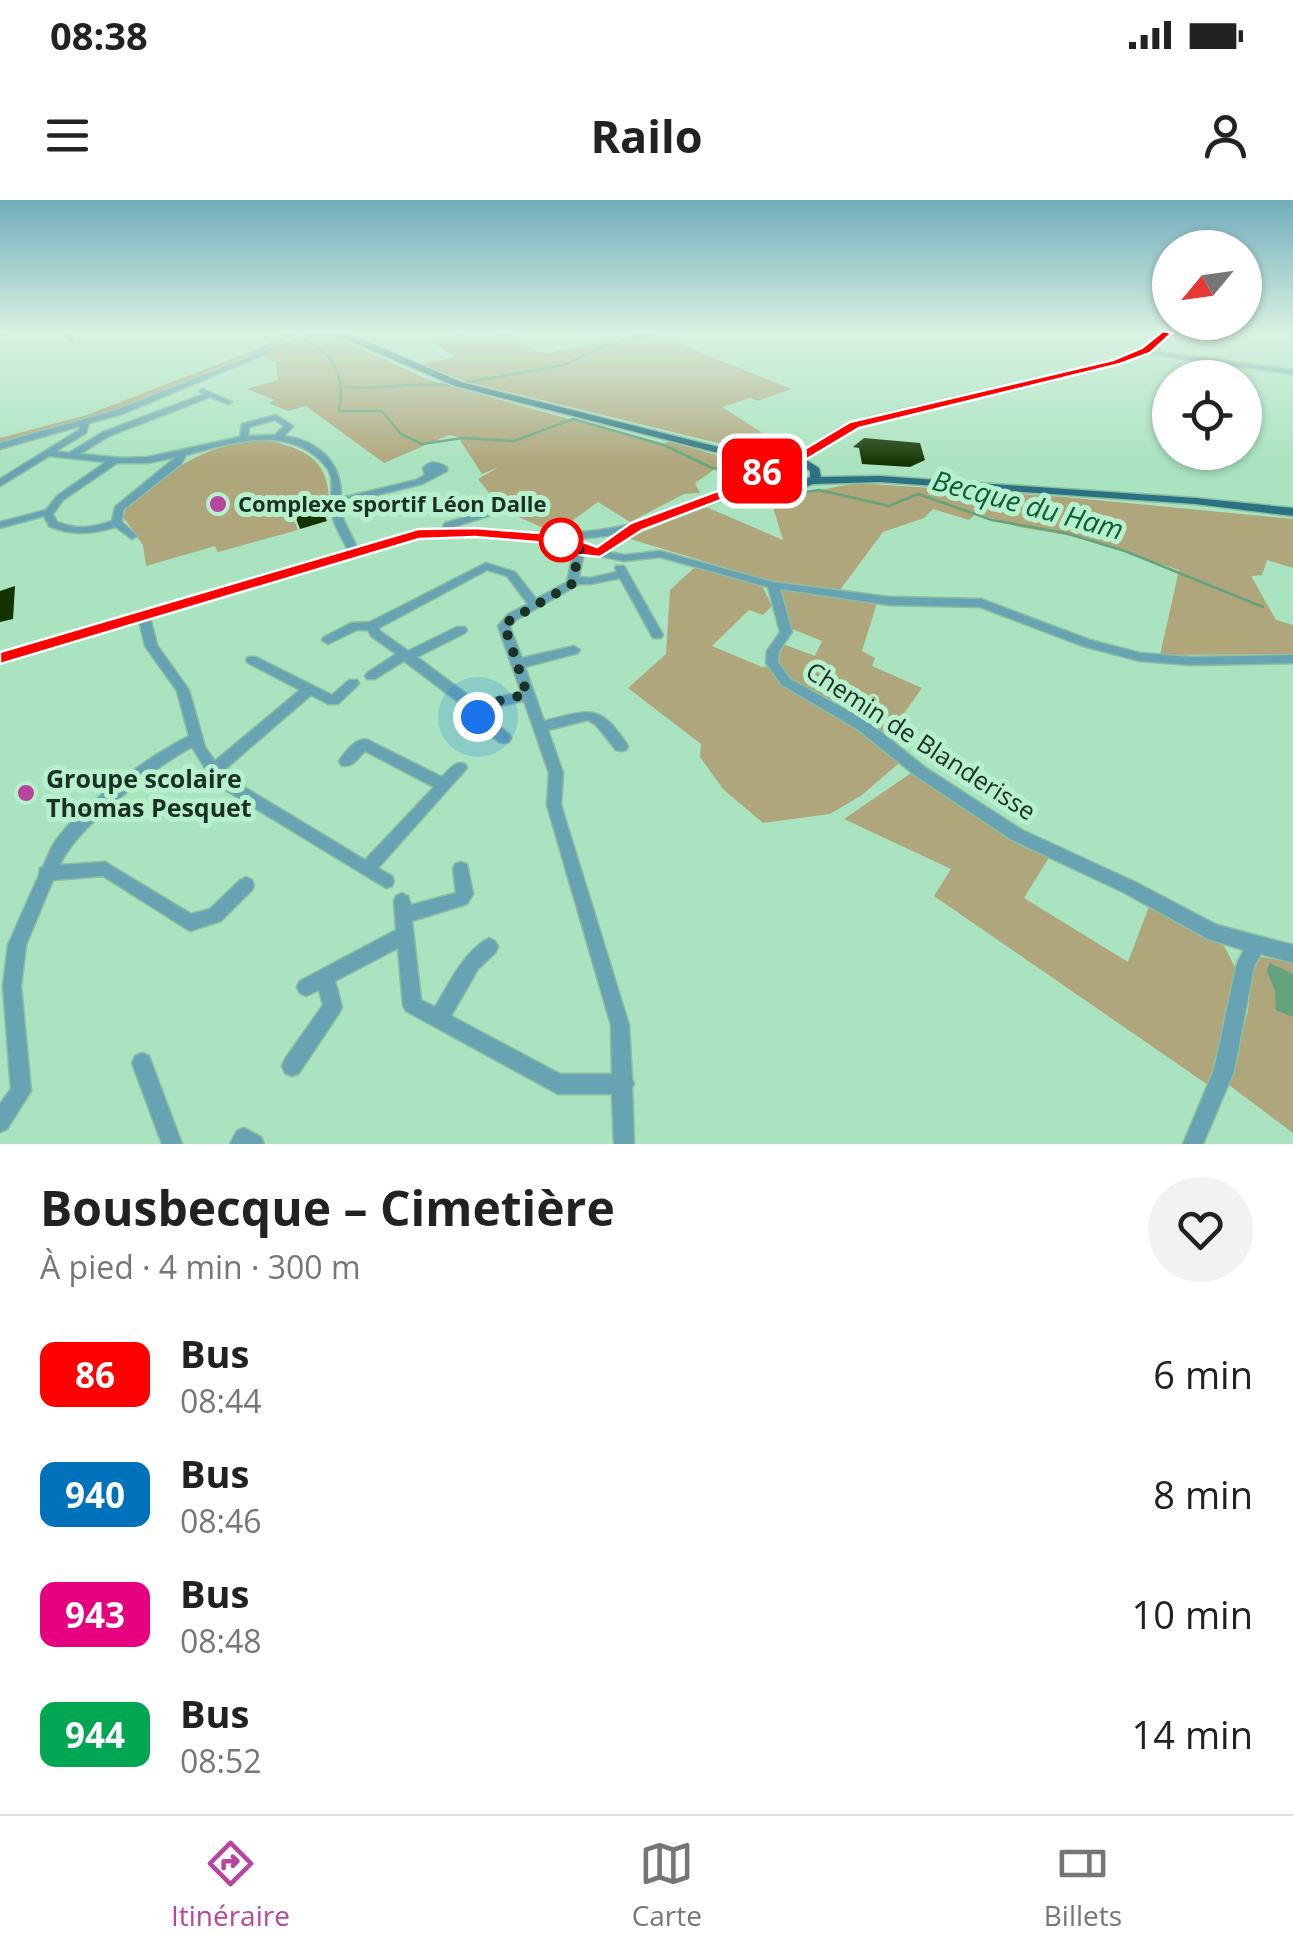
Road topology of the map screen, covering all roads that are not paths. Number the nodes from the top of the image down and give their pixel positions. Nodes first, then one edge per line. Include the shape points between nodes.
1 (206, 377) edge
2 (437, 377) edge
3 (1053, 377) edge
4 (189, 384) junction
5 (211, 394) junction
6 (228, 402) dead end
7 (85, 423) junction
8 (244, 438) junction
9 (277, 438) junction
10 (826, 443) junction
11 (0, 446) edge
12 (708, 446) junction
13 (48, 453) junction
14 (182, 454) junction
15 (71, 456) junction
16 (790, 459) junction
17 (774, 460) junction
18 (114, 461) junction
19 (762, 472) junction
20 (813, 472) junction
21 (430, 476) dead end
22 (0, 483) edge
23 (781, 486) junction
24 (726, 494) junction
25 (336, 502) junction
26 (49, 512) junction
27 (492, 512) dead end
28 (1293, 512) edge
29 (117, 523) junction
30 (0, 525) edge
31 (444, 531) junction
32 (132, 536) dead end
33 (602, 540) junction
34 (579, 546) junction
35 (354, 552) junction
36 (596, 553) junction
37 (621, 566) junction
38 (575, 574) junction
39 (773, 585) junction
40 (534, 604) junction
41 (144, 615) junction
42 (372, 626) junction
43 (461, 630) dead end
44 (656, 635) dead end
45 (328, 640) dead end
46 (574, 650) dead end
47 (406, 656) junction
48 (0, 657) edge
49 (1293, 659) edge
50 (252, 660) dead end
51 (517, 664) junction
52 (370, 676) dead end
53 (353, 683) dead end
54 (310, 689) junction
55 (527, 694) junction
56 (475, 707) junction
57 (541, 727) junction
58 (196, 738) junction
59 (504, 738) dead end
60 (621, 746) dead end
61 (346, 761) dead end
62 (460, 768) dead end
63 (213, 772) junction
64 (444, 785) junction
65 (367, 868) junction
66 (461, 869) dead end
67 (46, 873) junction
68 (386, 881) dead end
69 (246, 886) dead end
70 (404, 917) junction
71 (1223, 936) junction
72 (1257, 945) junction
73 (489, 948) dead end
74 (1293, 954) edge
75 (1246, 964) junction
76 (325, 977) junction
77 (306, 987) dead end
78 (438, 1020) junction
79 (142, 1063) dead end
80 (292, 1066) dead end
81 (624, 1084) junction
82 (7, 1114) edge
83 (172, 1144) edge
84 (240, 1144) edge
85 (254, 1144) edge
86 (624, 1144) edge
87 (1194, 1144) edge

1 - 4 street
2 - 12 main road
3 - 10 main road via 875,418
4 - 5 street
4 - 7 street
5 - 6 street
5 - 15 street via 106,434
7 - 11 street
7 - 13 street
8 - 9 street
8 - 9 street via 245,426 276,417 288,426
8 - 14 street
9 - 25 street via 326,461 336,476
10 - 16 main road
10 - 20 main road via 812,458
12 - 17 main road
12 - 19 main road
13 - 15 street
13 - 22 street
14 - 18 street
14 - 29 street via 123,503
15 - 18 street
16 - 17 main road
16 - 20 main road
17 - 19 main road
18 - 26 street
19 - 23 main road
19 - 24 street via 758,481
20 - 23 main road via 798,487
20 - 28 main road
21 - 25 street
23 - 24 street
24 - 33 street
25 - 35 street
26 - 29 street via 65,530
26 - 30 street
27 - 31 street
29 - 32 street
31 - 33 street
31 - 34 street
31 - 35 street
33 - 34 street
33 - 36 street
33 - 37 street
34 - 36 street
34 - 38 street
35 - 41 street
36 - 37 street
36 - 38 street
37 - 38 street via 590,582
37 - 39 street via 664,554
37 - 44 street
38 - 40 street via 559,594
39 - 49 street via 890,601 988,604 1140,657
39 - 71 street, Chemin de Blanderisse via 786,632 772,663 782,679 856,722 1007,830
40 - 42 street via 511,574 484,566
40 - 51 street via 504,624
41 - 48 street
41 - 58 street via 153,650 186,698
42 - 45 street via 355,626
42 - 47 street
43 - 47 street
46 - 51 street
47 - 52 street
47 - 56 street
50 - 54 street
51 - 55 street
53 - 54 street via 333,700
54 - 63 street
55 - 56 street
55 - 57 street
56 - 59 street
57 - 60 street via 590,715
57 - 81 street via 558,779 554,806 620,1025
58 - 63 street
58 - 67 street via 168,752 77,825
61 - 64 street via 364,744
62 - 64 street
63 - 65 street
64 - 65 street
65 - 68 street
66 - 70 street via 461,899
67 - 69 street via 105,869 190,923 215,915
67 - 82 street via 16,954 12,996 21,1084
70 - 76 street
70 - 78 street via 410,1001
71 - 72 street, Chemin de Blanderisse
71 - 75 street
72 - 74 street, Chemin de Blanderisse
72 - 75 street
73 - 78 street via 472,963
75 - 87 street via 1230,1054
76 - 77 street
76 - 80 street via 333,1007
78 - 81 street via 558,1084
79 - 83 street
81 - 86 street
84 - 85 street via 244,1138

